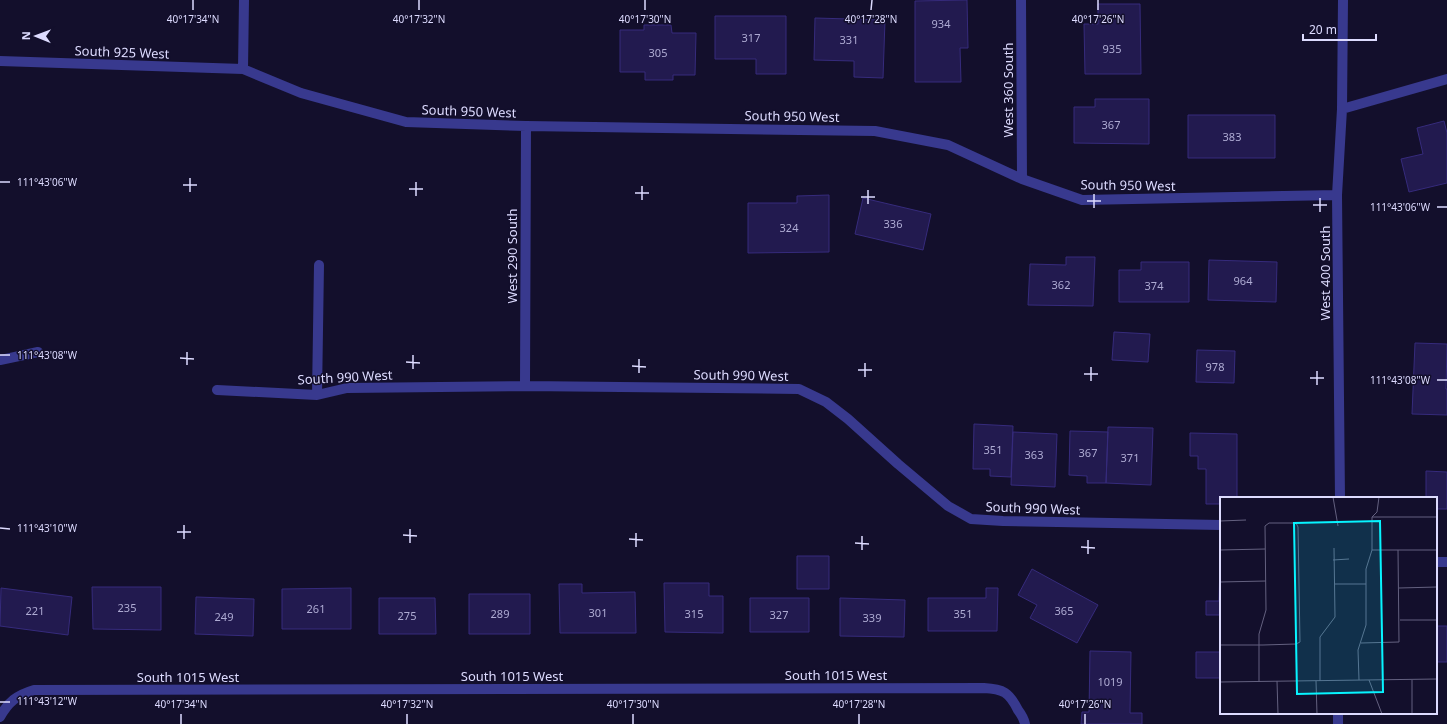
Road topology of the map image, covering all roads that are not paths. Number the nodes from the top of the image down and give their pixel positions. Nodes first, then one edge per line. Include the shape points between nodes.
1 (244, 0) edge
2 (1021, 0) edge
3 (1342, 0) edge
4 (0, 61) edge
5 (243, 69) junction
6 (1447, 79) edge
7 (1342, 109) junction
8 (526, 126) junction
9 (1022, 179) junction
10 (1337, 195) junction
11 (319, 264) dead end
12 (38, 352) dead end
13 (0, 360) edge
14 (525, 386) junction
15 (217, 390) dead end
16 (317, 395) junction
17 (1340, 497) edge
18 (1220, 525) edge
19 (0, 717) edge
20 (1025, 724) edge

1 - 5 street
2 - 9 street, West 360 South
3 - 7 street, West 400 South
4 - 5 street, South 925 West
5 - 8 street, South 950 West via 301,93 406,122
6 - 7 street
7 - 10 street, West 400 South
8 - 9 street, South 950 West via 875,130 948,145
8 - 14 street, West 290 South
9 - 10 street, South 950 West via 1082,200
10 - 17 street, West 400 South
11 - 16 street
12 - 13 street
14 - 16 street, South 990 West via 347,388
14 - 18 street, South 990 West via 799,388 826,402 948,506 970,519 1003,522
15 - 16 street, South 990 West
19 - 20 street, South 1015 West via 12,700 34,690 996,688 1012,698

